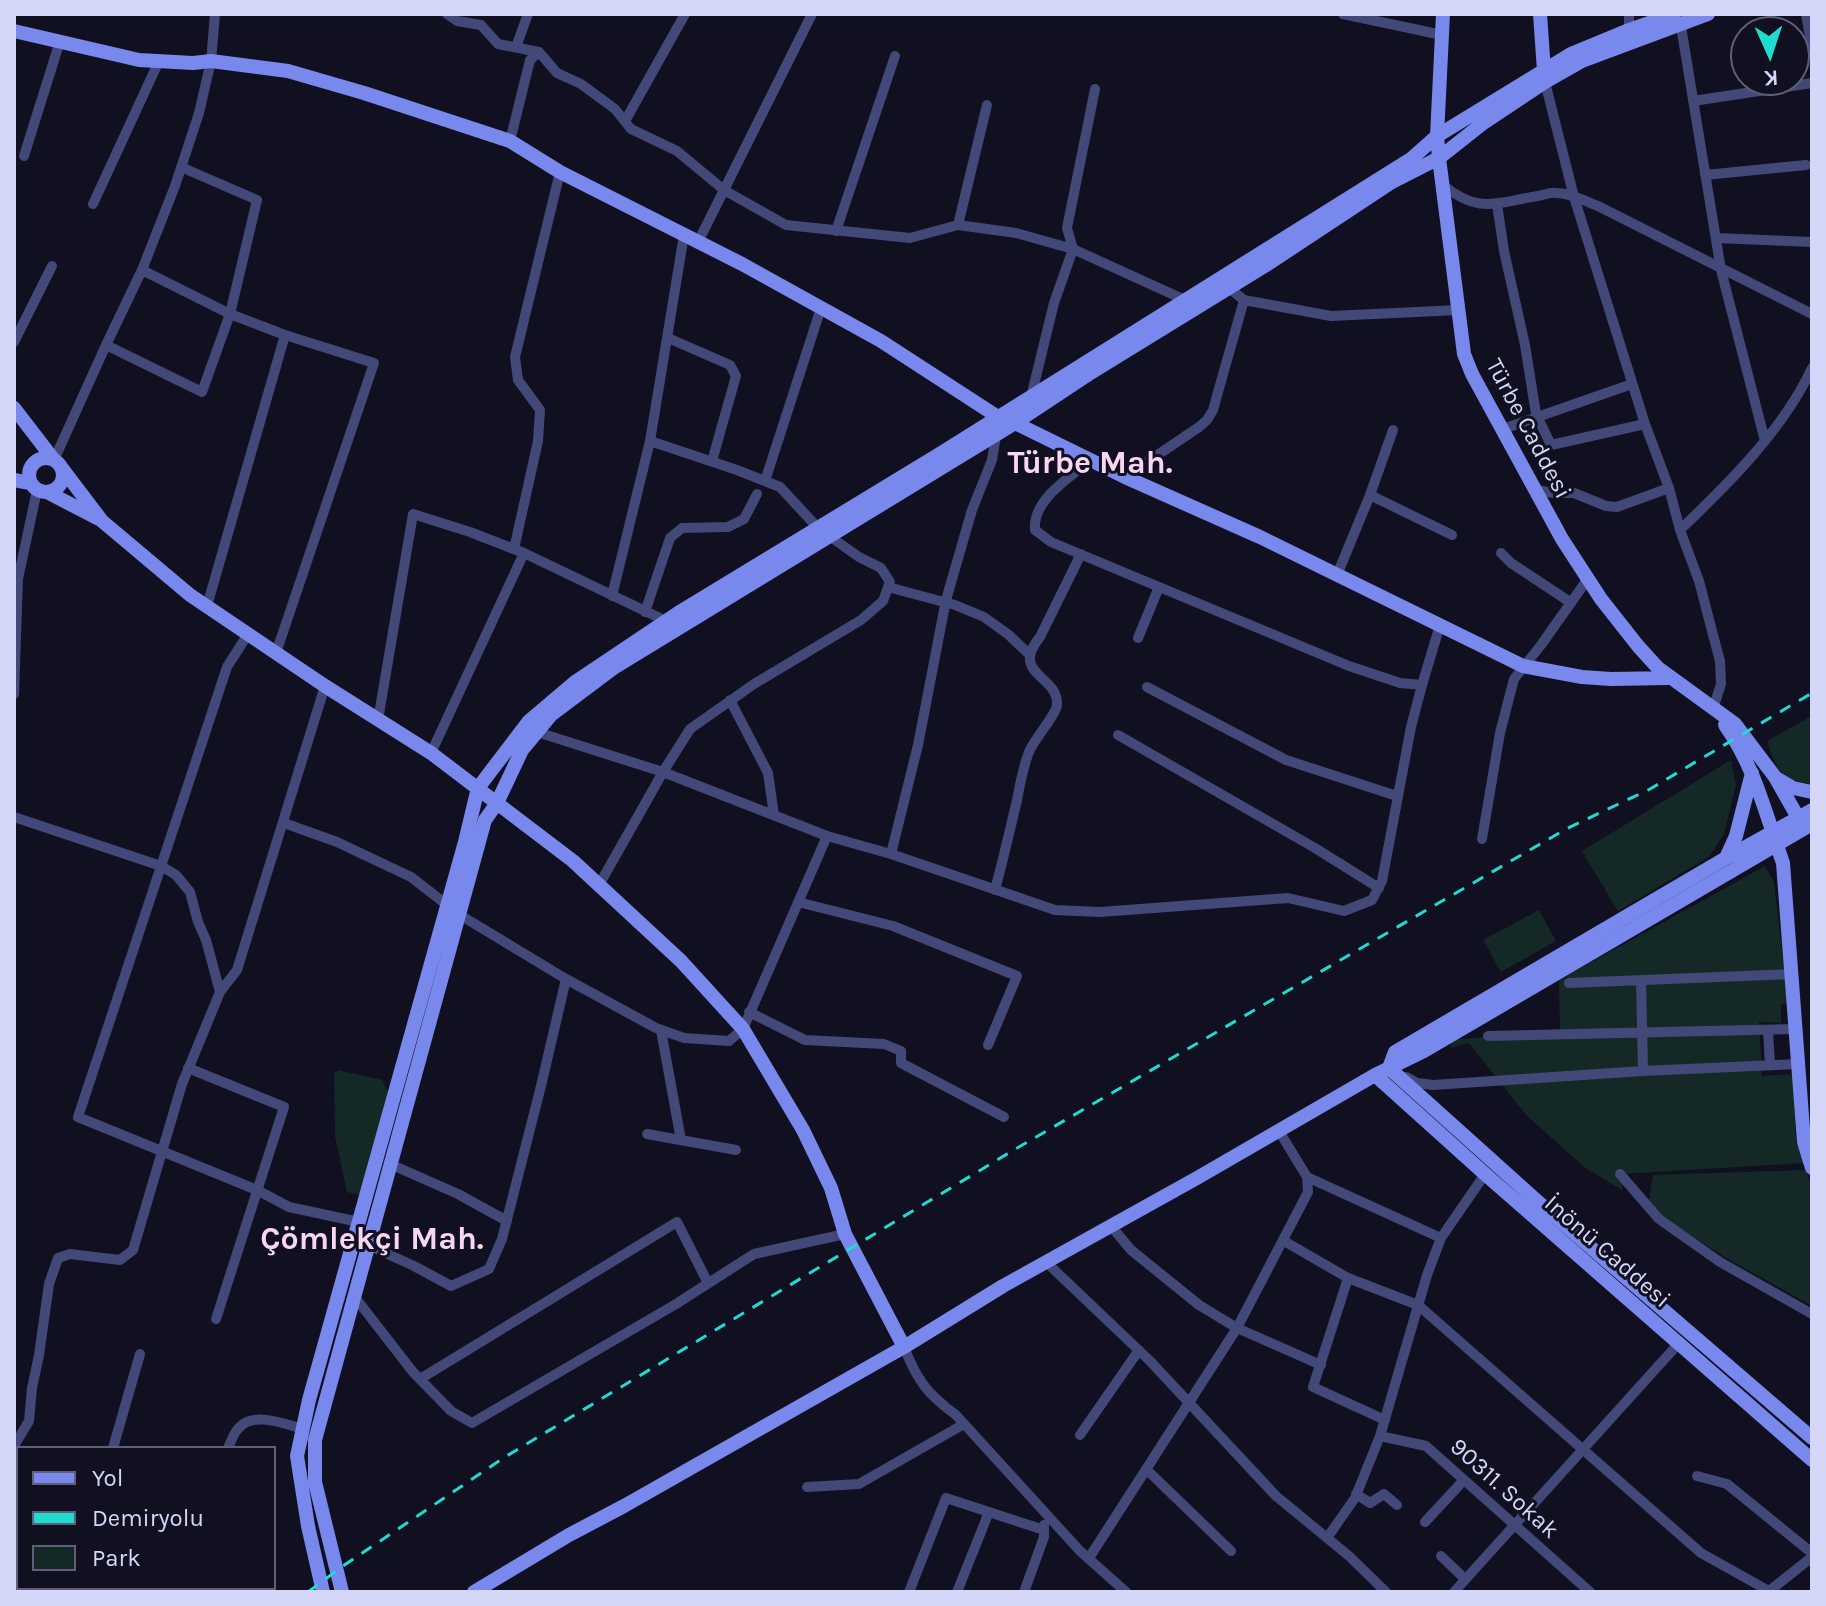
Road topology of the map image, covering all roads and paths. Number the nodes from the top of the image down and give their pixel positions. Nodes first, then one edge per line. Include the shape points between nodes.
1 (215, 14) edge
2 (447, 14) edge
3 (528, 14) edge
4 (685, 14) edge
5 (812, 14) edge
6 (1343, 14) edge
7 (1443, 14) edge
8 (1540, 14) edge
9 (1629, 14) edge
10 (1708, 14) edge
11 (1806, 14) edge
12 (1678, 17) edge
13 (1629, 30) junction
14 (14, 31) edge
15 (1442, 35) junction
16 (60, 41) junction
17 (516, 47) junction
18 (1812, 49) edge
19 (539, 52) junction
20 (895, 56) dead end
21 (159, 61) junction
22 (211, 61) junction
23 (1544, 76) junction
24 (1812, 83) edge
25 (1095, 89) dead end
26 (1693, 101) junction
27 (987, 105) dead end
28 (625, 121) junction
29 (1437, 136) junction
30 (510, 141) junction
31 (24, 156) dead end
32 (1439, 158) junction
33 (1806, 165) dead end
34 (181, 167) junction
35 (560, 172) junction
36 (1705, 175) junction
37 (1443, 185) junction
38 (724, 190) junction
39 (1574, 197) junction
40 (93, 204) dead end
41 (1497, 204) junction
42 (958, 225) junction
43 (836, 231) junction
44 (684, 235) junction
45 (1716, 238) junction
46 (698, 242) junction
47 (1812, 242) edge
48 (1073, 249) junction
49 (52, 266) dead end
50 (142, 270) junction
51 (1721, 270) junction
52 (1229, 288) junction
53 (1185, 300) junction
54 (1244, 300) junction
55 (821, 308) junction
56 (1459, 310) junction
57 (230, 314) junction
58 (1812, 314) edge
59 (285, 335) junction
60 (668, 338) junction
61 (14, 342) edge
62 (106, 345) junction
63 (1812, 368) edge
64 (1632, 384) junction
65 (1031, 397) junction
66 (14, 408) edge
67 (998, 417) junction
68 (1538, 418) junction
69 (1015, 423) junction
70 (1645, 424) junction
71 (1503, 429) junction
72 (1393, 430) dead end
73 (997, 433) junction
74 (650, 441) junction
75 (1765, 441) junction
76 (1091, 460) junction
77 (712, 461) junction
78 (58, 463) junction
79 (1125, 477) junction
80 (14, 480) edge
81 (765, 481) junction
82 (1669, 488) junction
83 (38, 489) junction
84 (1536, 490) junction
85 (757, 494) dead end
86 (1370, 495) junction
87 (102, 521) junction
88 (1680, 530) junction
89 (823, 532) junction
90 (1452, 535) dead end
91 (519, 551) junction
92 (1501, 553) dead end
93 (1081, 554) junction
94 (1337, 575) junction
95 (1587, 580) junction
96 (888, 587) junction
97 (1159, 587) junction
98 (612, 596) junction
99 (1570, 602) junction
100 (945, 604) junction
101 (207, 606) junction
102 (645, 612) junction
103 (673, 624) junction
104 (1440, 625) junction
105 (248, 634) junction
106 (1138, 638) dead end
107 (276, 653) junction
108 (1029, 654) junction
109 (1523, 666) junction
110 (1668, 678) junction
111 (1422, 685) junction
112 (325, 686) junction
113 (1147, 687) dead end
114 (14, 694) edge
115 (730, 700) junction
116 (1713, 709) junction
117 (378, 720) junction
118 (537, 732) junction
119 (1118, 735) dead end
120 (431, 753) junction
121 (663, 772) junction
122 (1752, 772) junction
123 (1775, 777) junction
124 (478, 788) junction
125 (1812, 792) edge
126 (1397, 796) junction
127 (497, 803) junction
128 (1812, 810) edge
129 (774, 815) junction
130 (14, 817) edge
131 (284, 823) junction
132 (1805, 823) edge
133 (827, 836) junction
134 (1775, 837) junction
135 (1482, 839) dead end
136 (891, 854) junction
137 (1726, 858) junction
138 (161, 866) junction
139 (599, 885) junction
140 (1379, 888) junction
141 (995, 890) junction
142 (798, 902) junction
143 (454, 911) junction
144 (1793, 974) junction
145 (566, 979) junction
146 (1641, 980) junction
147 (1569, 983) dead end
148 (220, 992) junction
149 (749, 1012) junction
150 (743, 1029) junction
151 (1795, 1029) junction
152 (661, 1030) junction
153 (1768, 1030) junction
154 (1641, 1032) junction
155 (1488, 1036) dead end
156 (988, 1045) dead end
157 (1798, 1064) junction
158 (1770, 1065) junction
159 (188, 1068) junction
160 (1389, 1068) junction
161 (1643, 1071) junction
162 (1375, 1075) junction
163 (1004, 1117) dead end
164 (1279, 1131) junction
165 (647, 1134) dead end
166 (681, 1140) junction
167 (736, 1150) dead end
168 (162, 1151) junction
169 (390, 1164) junction
170 (1812, 1168) edge
171 (1485, 1174) junction
172 (1620, 1174) dead end
173 (1307, 1177) junction
174 (257, 1190) junction
175 (507, 1221) junction
176 (359, 1222) junction
177 (1111, 1226) junction
178 (845, 1234) junction
179 (1441, 1238) junction
180 (1284, 1241) junction
181 (368, 1245) junction
182 (1046, 1262) junction
183 (1348, 1278) junction
184 (708, 1283) junction
185 (354, 1296) junction
186 (1418, 1305) junction
187 (1812, 1314) edge
188 (216, 1319) dead end
189 (1237, 1328) junction
190 (1679, 1343) junction
191 (904, 1347) junction
192 (1139, 1350) junction
193 (140, 1354) dead end
194 (1321, 1365) junction
195 (420, 1379) junction
196 (1190, 1402) junction
197 (1385, 1420) junction
198 (964, 1424) junction
199 (303, 1429) junction
200 (1080, 1435) dead end
201 (1380, 1436) junction
202 (1812, 1438) edge
203 (14, 1446) edge
204 (114, 1446) edge
205 (229, 1446) edge
206 (1582, 1448) junction
207 (1812, 1460) edge
208 (1147, 1470) junction
209 (1697, 1476) dead end
210 (1464, 1480) junction
211 (807, 1487) dead end
212 (1356, 1494) junction
213 (1397, 1505) dead end
214 (989, 1512) junction
215 (1046, 1513) junction
216 (609, 1514) junction
217 (1425, 1522) dead end
218 (1513, 1525) junction
219 (1044, 1530) junction
220 (1327, 1538) junction
221 (1231, 1551) dead end
222 (1812, 1555) edge
223 (1441, 1556) dead end
224 (1089, 1558) junction
225 (1465, 1579) junction
226 (1768, 1591) edge
227 (323, 1592) edge
228 (342, 1592) edge
229 (474, 1592) edge
230 (488, 1592) edge
231 (909, 1592) edge
232 (957, 1592) edge
233 (1024, 1592) edge
234 (1126, 1592) edge
235 (1386, 1592) edge
236 (1454, 1592) edge
237 (1590, 1592) edge

1 - 22 street
2 - 17 street via 481,25 498,44
3 - 17 street
4 - 28 street
5 - 38 street
6 - 15 street
7 - 15 main road, Türbe Caddesi
8 - 23 main road
9 - 13 street
10 - 12 main road
11 - 18 street
12 - 13 main road
12 - 23 main road
12 - 26 street
13 - 23 main road via 1571,54
14 - 16 main road
15 - 29 main road, Türbe Caddesi
16 - 21 main road
16 - 31 street
17 - 19 street
19 - 28 street via 557,73 581,84
19 - 30 street via 530,60
20 - 43 street
21 - 22 main road
21 - 40 street
22 - 30 main road via 288,71
22 - 34 street
23 - 29 main road
23 - 32 main road
23 - 39 street
24 - 26 street
25 - 48 street via 1067,228
26 - 36 street
27 - 42 street
28 - 38 street via 677,151
29 - 32 main road, Türbe Caddesi
29 - 53 main road via 1411,159
30 - 35 main road
32 - 37 main road, Türbe Caddesi
32 - 52 main road via 1392,182
33 - 36 street
34 - 50 street
34 - 57 street via 257,200
35 - 44 main road
35 - 91 street via 515,357 518,380 540,410
36 - 45 street
37 - 41 street via 1465,201
37 - 56 main road, Türbe Caddesi
38 - 43 street via 786,225
38 - 46 street
39 - 41 street via 1557,192
39 - 51 street
39 - 64 street
41 - 68 street
42 - 43 street via 910,238
42 - 48 street via 1016,233
44 - 46 main road
44 - 60 street
45 - 47 street
45 - 51 street
46 - 55 main road
48 - 53 street
48 - 65 street
49 - 61 street
50 - 57 street
50 - 62 street
51 - 58 street
51 - 75 street
52 - 54 street
52 - 69 main road
53 - 65 main road
54 - 56 street via 1331,316
54 - 79 street via 1207,420
55 - 67 main road
55 - 81 street
56 - 71 main road, Türbe Caddesi via 1467,364
57 - 59 street
57 - 62 street via 202,392
59 - 101 street
59 - 107 street via 374,363
60 - 74 street
60 - 77 street via 730,365 736,376
62 - 78 street
63 - 75 street
64 - 68 street
64 - 70 street
65 - 67 main road
66 - 78 main road
67 - 69 main road
67 - 73 street
67 - 89 main road
68 - 70 street via 1551,445
68 - 71 street
69 - 73 main road
69 - 76 main road
70 - 82 street
71 - 84 main road, Türbe Caddesi
72 - 86 street
73 - 89 main road
73 - 100 street
74 - 77 street
74 - 98 street
75 - 88 street
76 - 79 main road
76 - 93 street via 1046,498 1034,520 1035,530 1051,542
77 - 81 street
78 - 83 main road via 63,471 56,489
78 - 83 main road via 40,458 32,464 28,474
78 - 87 main road
79 - 94 main road
80 - 83 main road
81 - 89 street via 780,487
82 - 84 street via 1617,507 1574,493
82 - 88 street
83 - 87 main road
83 - 114 street via 18,579
84 - 95 main road, Türbe Caddesi
85 - 102 street via 744,519 728,527 682,528 670,538
86 - 90 street
86 - 94 street
87 - 101 main road
88 - 116 street via 1720,661 1721,684
89 - 96 street via 881,568
89 - 103 main road
91 - 98 street
91 - 117 street via 413,514
91 - 120 street
92 - 99 street
93 - 97 street
93 - 108 street
94 - 104 main road
95 - 99 street
95 - 110 main road, Türbe Caddesi
96 - 100 street
96 - 115 street via 883,601 861,620
97 - 106 street
97 - 111 street via 1349,666
98 - 102 street
99 - 109 street
100 - 108 street via 984,617
100 - 136 street
101 - 105 main road
102 - 103 street
103 - 118 main road via 551,715
103 - 124 main road via 575,682 529,721
104 - 109 main road
104 - 111 street
105 - 107 main road
105 - 138 street via 227,667
107 - 112 main road
108 - 141 street via 1029,663 1053,692 1057,708 1030,750
109 - 110 main road via 1582,677
109 - 135 street via 1514,679 1500,733
110 - 116 main road, Türbe Caddesi
111 - 126 street
112 - 117 main road
112 - 131 street
113 - 126 street via 1286,760
115 - 121 street via 690,729
115 - 129 street via 768,773
116 - 122 main road, Türbe Caddesi
116 - 123 main road, Türbe Caddesi via 1735,724
117 - 120 main road
118 - 121 street
118 - 127 main road via 522,750
119 - 140 street
120 - 124 main road
121 - 129 street
121 - 139 street
122 - 134 main road, Türbe Caddesi
122 - 137 main road
123 - 125 main road
123 - 132 main road, Türbe Caddesi
124 - 127 main road
124 - 143 main road
126 - 140 street
127 - 139 main road
127 - 143 main road via 485,820
128 - 132 main road
129 - 133 street
130 - 138 street
131 - 143 street via 411,877
131 - 148 street via 237,970
132 - 134 main road
133 - 136 street
133 - 142 street
134 - 137 main road
134 - 144 main road, Türbe Caddesi via 1783,863
134 - 160 main road via 1526,992
136 - 141 street
137 - 160 main road via 1395,1052
138 - 148 street via 190,892
138 - 168 street via 78,1117
139 - 150 main road via 681,961
140 - 141 street via 1372,900 1344,911 1288,898 1100,912 1055,910
142 - 149 street
142 - 156 street via 893,926 1017,976
143 - 145 street
143 - 169 main road
143 - 176 main road
144 - 146 street
144 - 151 main road, Türbe Caddesi
145 - 152 street
145 - 175 street
146 - 147 street
146 - 154 street
148 - 159 street
149 - 150 street
149 - 163 street via 805,1040 884,1044 901,1051 901,1063
150 - 152 street via 729,1041 684,1038
150 - 178 main road via 831,1188
151 - 153 street
151 - 157 main road, Türbe Caddesi
152 - 166 street
153 - 154 street
153 - 158 street
154 - 155 street
154 - 161 street
157 - 158 street
157 - 170 main road, Türbe Caddesi via 1804,1142
158 - 161 street
159 - 168 street
159 - 174 street via 284,1107
160 - 161 street via 1433,1085
160 - 162 main road
160 - 202 main road
162 - 164 main road
162 - 171 main road, İnönü Caddesi
164 - 173 street
164 - 177 main road
165 - 166 street
166 - 167 street
168 - 174 street
168 - 203 street via 133,1250 120,1260 70,1254 58,1258 49,1284 29,1421
169 - 175 street
169 - 181 main road
171 - 179 street
171 - 190 main road, İnönü Caddesi
172 - 187 street via 1659,1219 1720,1262
173 - 179 street
173 - 180 street via 1308,1192
174 - 176 street via 289,1207
174 - 188 street
175 - 181 street via 489,1269 451,1286
176 - 199 main road
177 - 182 main road
177 - 189 street via 1131,1250
178 - 184 street via 754,1254
178 - 191 main road
179 - 186 street
180 - 183 street
180 - 189 street
181 - 185 main road
182 - 191 main road
182 - 192 street
183 - 186 street
183 - 194 street
184 - 195 street via 472,1423 451,1411
184 - 195 street via 677,1222
185 - 195 street
185 - 228 main road via 315,1440 315,1482
186 - 197 street
186 - 206 street
189 - 194 street
189 - 196 street
190 - 206 street
190 - 207 main road, İnönü Caddesi
191 - 198 street via 916,1376
191 - 216 main road
192 - 196 street
192 - 200 street
193 - 204 street
194 - 197 street via 1313,1387
196 - 208 street
196 - 220 street via 1276,1496
197 - 201 street
198 - 211 street via 859,1484
198 - 215 street
199 - 205 street via 256,1420 244,1423
199 - 227 main road via 297,1456
201 - 210 street, 90311. Sokak via 1426,1446
201 - 212 street
206 - 218 street
206 - 226 street via 1701,1553
208 - 221 street
208 - 224 street
209 - 222 street via 1727,1484
210 - 217 street
210 - 218 street, 90311. Sokak
212 - 213 street via 1370,1503 1384,1494
212 - 220 street
214 - 219 street
214 - 231 street via 946,1498
214 - 232 street
215 - 219 street
215 - 224 street
216 - 229 main road
216 - 230 main road via 593,1531
218 - 225 street
218 - 237 street, 90311. Sokak
219 - 233 street
220 - 235 street
222 - 226 street
223 - 225 street
224 - 234 street
225 - 236 street

